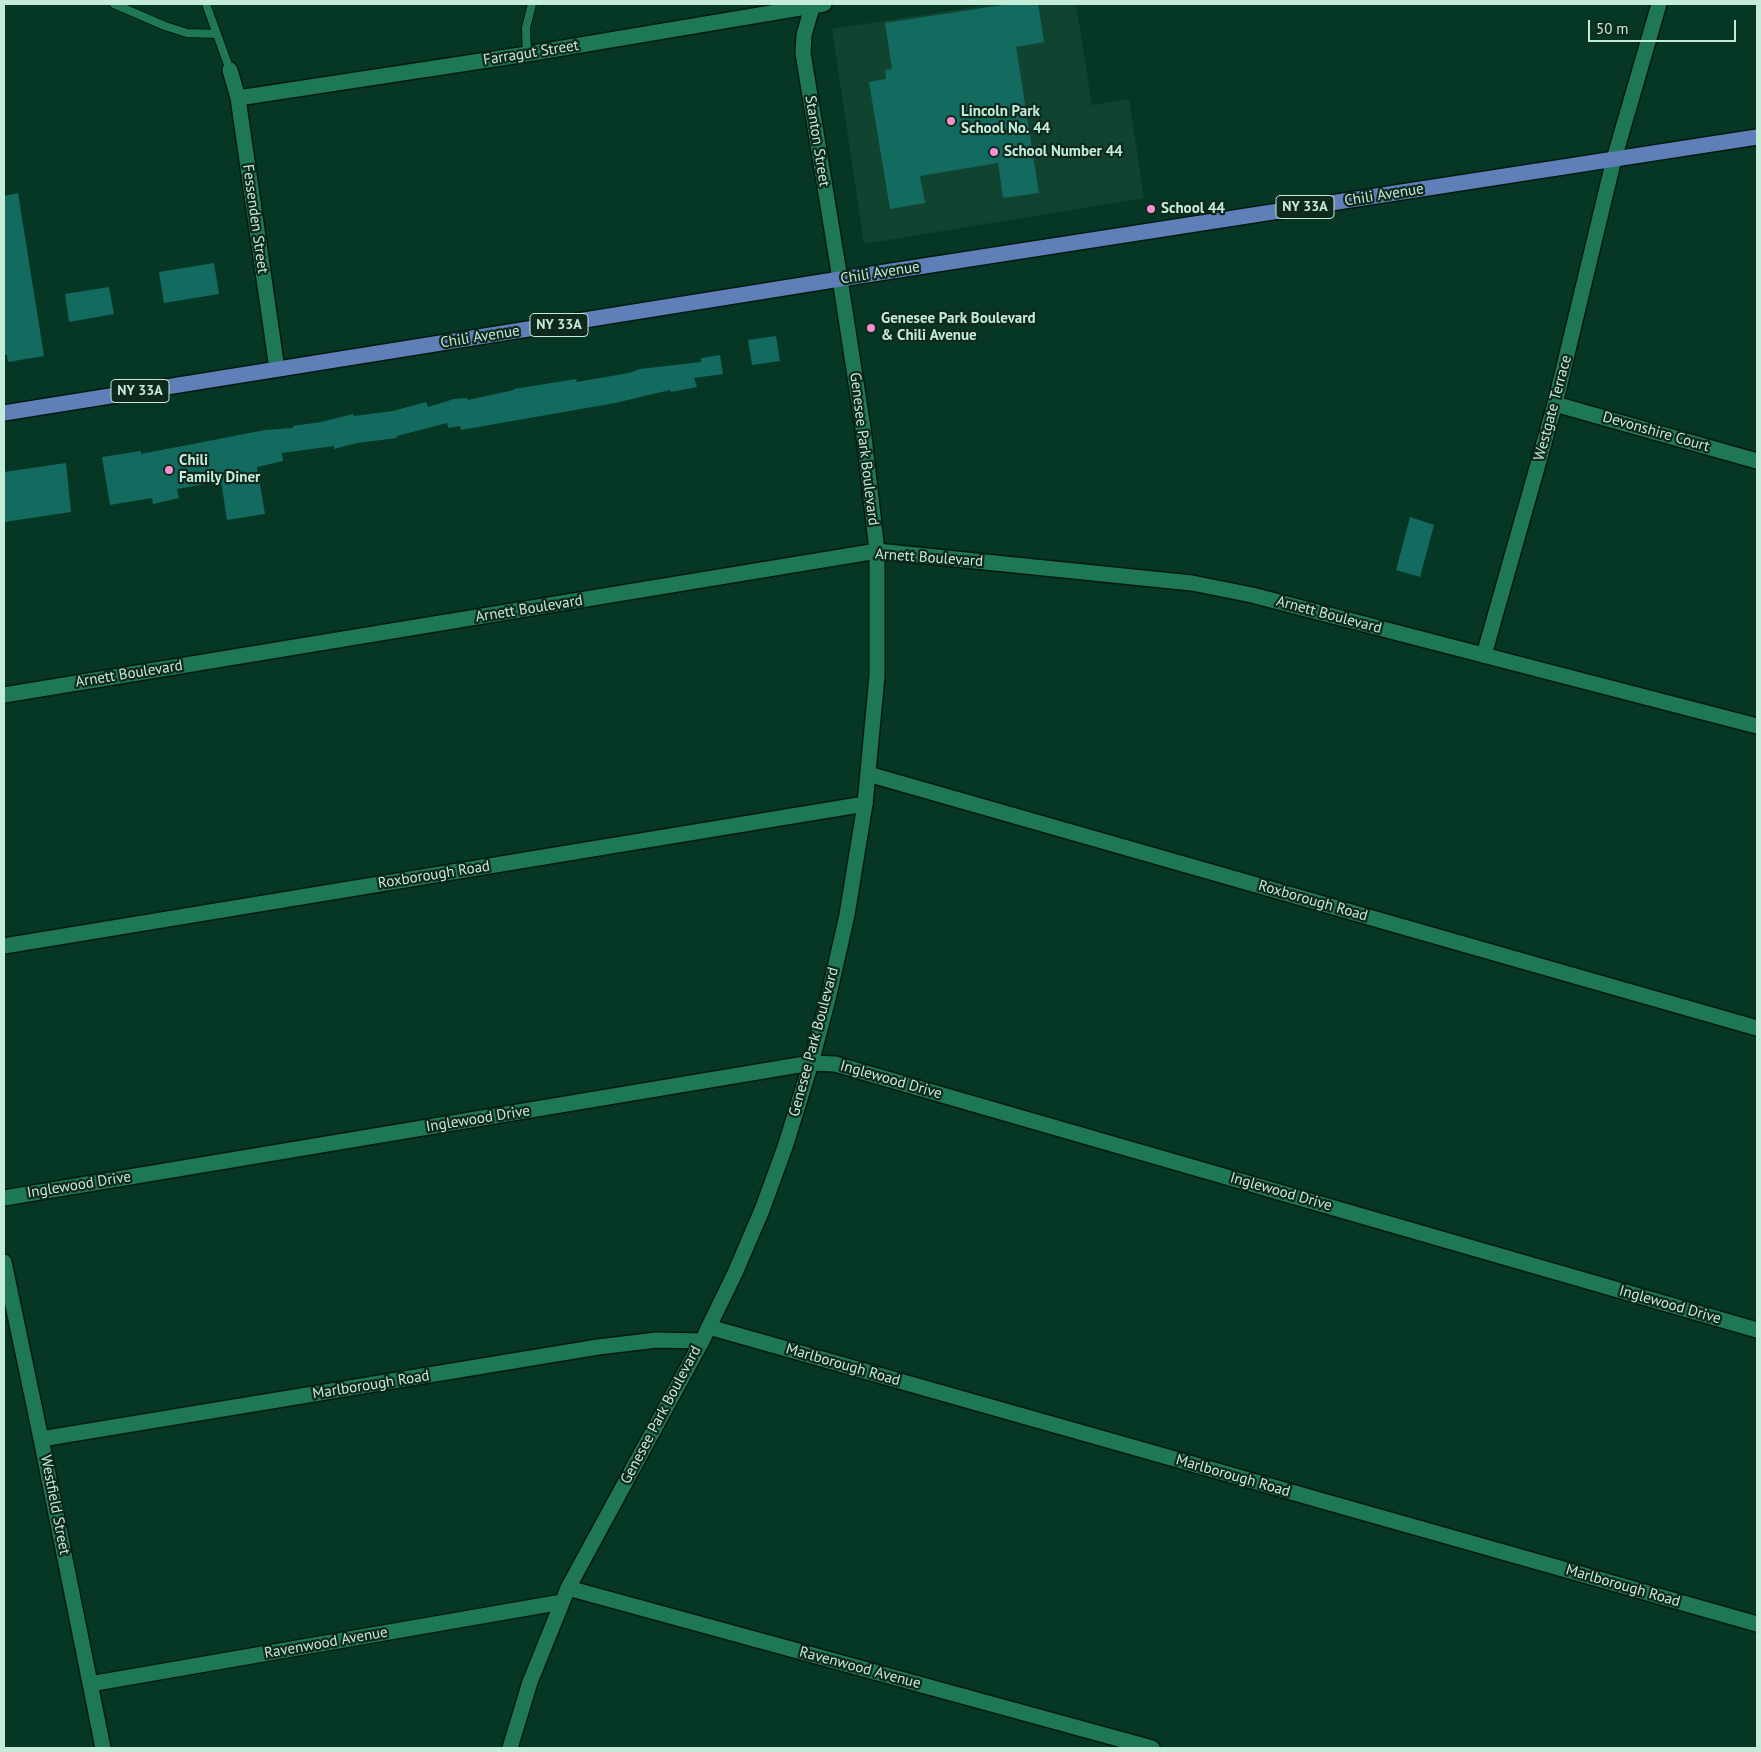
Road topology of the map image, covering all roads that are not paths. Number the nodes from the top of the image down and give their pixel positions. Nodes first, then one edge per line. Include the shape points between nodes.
1 (114, 4) edge
2 (206, 4) edge
3 (532, 4) edge
4 (816, 4) edge
5 (1659, 4) edge
6 (217, 34) junction
7 (527, 54) junction
8 (230, 70) joint
9 (238, 98) junction
10 (1757, 137) edge
11 (1614, 159) junction
12 (840, 279) junction
13 (277, 369) junction
14 (1555, 404) junction
15 (4, 413) edge
16 (1757, 460) edge
17 (877, 552) junction
18 (1484, 655) junction
19 (4, 695) edge
20 (1757, 726) edge
21 (868, 774) junction
22 (865, 804) junction
23 (4, 946) edge
24 (1757, 1028) edge
25 (811, 1063) junction
26 (4, 1198) edge
27 (4, 1262) edge
28 (1757, 1330) edge
29 (705, 1334) junction
30 (42, 1439) junction
31 (568, 1588) junction
32 (562, 1602) junction
33 (1757, 1624) edge
34 (90, 1684) junction
35 (103, 1748) edge
36 (510, 1748) edge
37 (1152, 1748) edge

1 - 6 lane via 165,26 187,32
2 - 6 lane
3 - 7 lane via 526,28
4 - 7 street, Farragut Street
4 - 12 street, Stanton Street via 804,35 803,53
5 - 11 street, Westgate Terrace
6 - 8 lane
7 - 9 street, Farragut Street
8 - 9 street, Fessenden Street
9 - 13 street, Fessenden Street
10 - 11 main road, Chili Avenue / NY 33A
11 - 12 main road, Chili Avenue / NY 33A
11 - 14 street, Westgate Terrace
12 - 13 main road, Chili Avenue / NY 33A
12 - 17 street, Genesee Park Boulevard via 863,428
13 - 15 main road, Chili Avenue / NY 33A
14 - 16 street, Devonshire Court
14 - 18 street, Westgate Terrace
17 - 18 street, Arnett Boulevard via 1192,583 1252,595
17 - 19 street, Arnett Boulevard
17 - 21 street, Genesee Park Boulevard via 877,676
18 - 20 street, Arnett Boulevard
21 - 22 street, Genesee Park Boulevard
21 - 24 street, Roxborough Road
22 - 23 street, Roxborough Road
22 - 25 street, Genesee Park Boulevard via 846,915
25 - 26 street, Inglewood Drive
25 - 28 street, Inglewood Drive via 835,1064
25 - 29 street, Genesee Park Boulevard via 762,1210
27 - 30 street, Westfield Street
29 - 30 street, Marlborough Road via 598,1347
29 - 31 street, Genesee Park Boulevard
29 - 33 street, Marlborough Road
30 - 34 street, Westfield Street
31 - 32 street, Genesee Park Boulevard
31 - 37 street, Ravenwood Avenue
32 - 34 street, Ravenwood Avenue
32 - 36 street, Genesee Park Boulevard via 530,1682
34 - 35 street, Westfield Street

